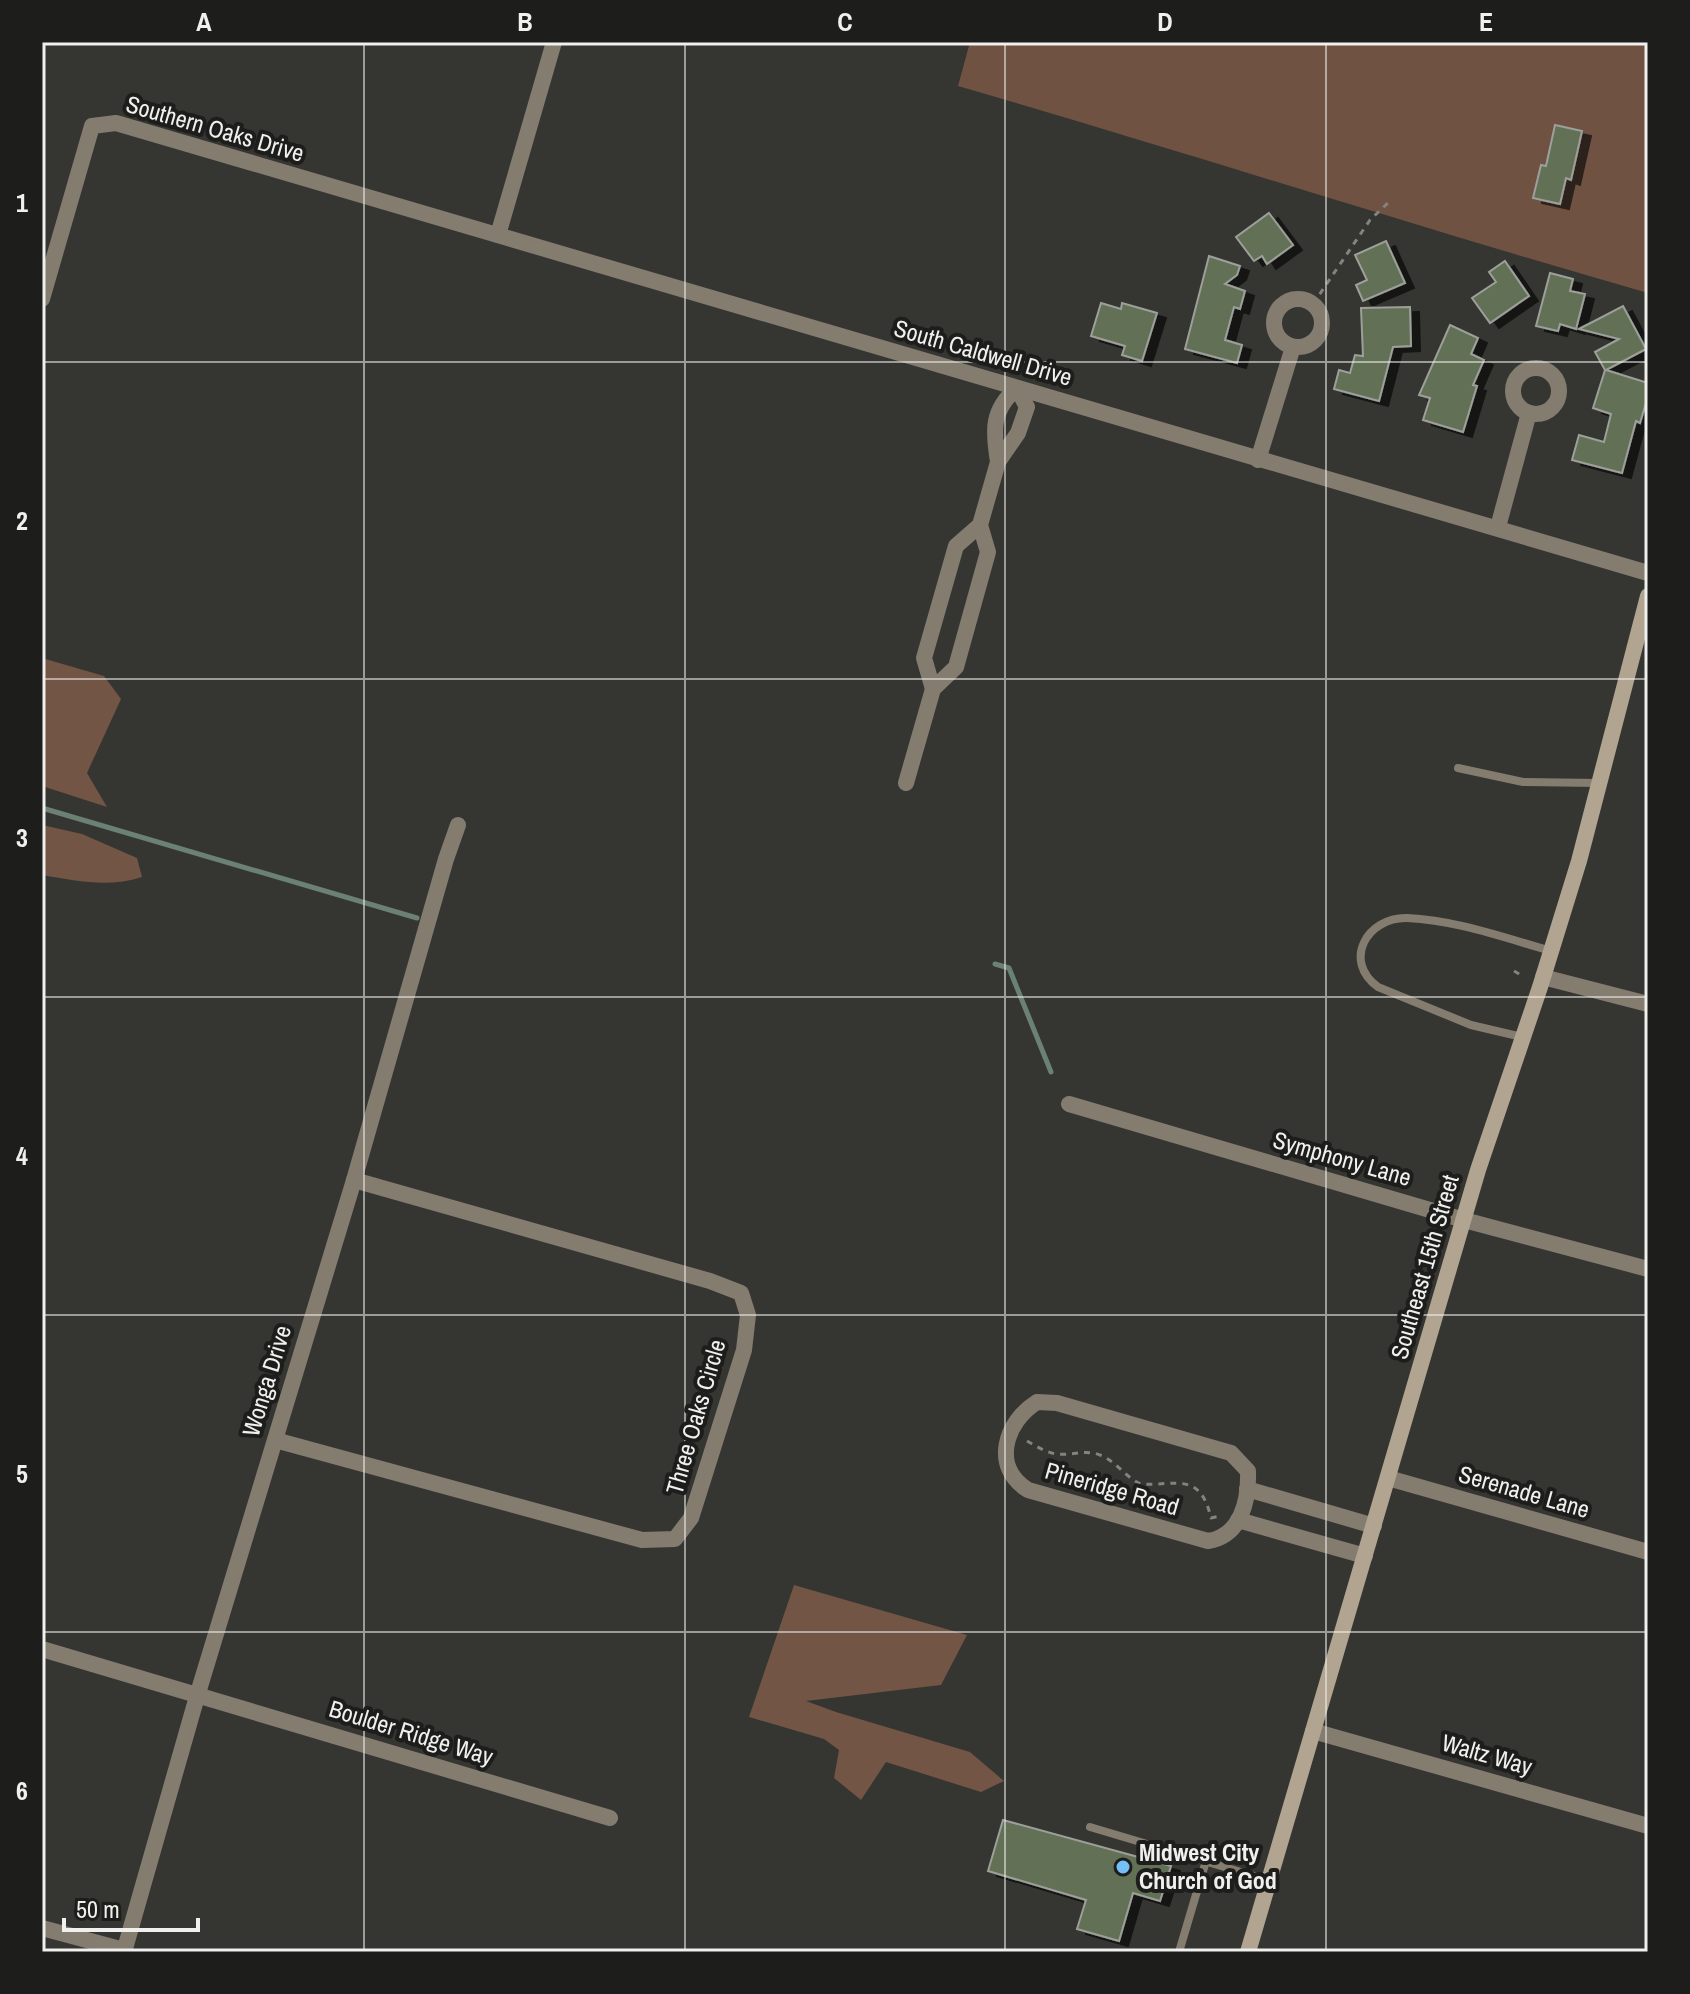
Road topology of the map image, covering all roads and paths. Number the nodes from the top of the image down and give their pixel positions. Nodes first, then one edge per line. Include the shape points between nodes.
1 (554, 42) edge
2 (1390, 201) dead end
3 (498, 235) junction
4 (42, 299) edge
5 (1313, 304) junction
6 (1293, 347) junction
7 (1017, 388) junction
8 (1529, 413) dead end
9 (996, 426) junction
10 (1018, 433) junction
11 (1258, 460) junction
12 (998, 462) junction
13 (980, 525) junction
14 (1498, 527) junction
15 (1648, 573) edge
16 (1648, 596) edge
17 (933, 689) junction
18 (1458, 768) dead end
19 (906, 783) dead end
20 (1599, 783) junction
21 (458, 825) dead end
22 (1551, 951) junction
23 (1543, 977) junction
24 (1648, 1004) edge
25 (1523, 1037) junction
26 (1069, 1104) dead end
27 (354, 1180) junction
28 (1464, 1220) junction
29 (1648, 1269) edge
30 (1015, 1438) dead end
31 (275, 1440) junction
32 (1388, 1478) junction
33 (1247, 1489) junction
34 (1300, 1506) junction
35 (1232, 1519) junction
36 (1374, 1526) junction
37 (1292, 1534) junction
38 (1648, 1552) edge
39 (1365, 1556) junction
40 (42, 1649) edge
41 (198, 1693) junction
42 (1313, 1731) junction
43 (610, 1818) dead end
44 (1648, 1826) edge
45 (1090, 1827) dead end
46 (1206, 1861) junction
47 (1269, 1880) junction
48 (42, 1928) edge
49 (124, 1951) edge
50 (1179, 1952) edge
51 (1248, 1952) edge

1 - 3 street
2 - 5 path via 1370,220
3 - 4 street, Southern Oaks Drive via 116,123 92,126
3 - 7 street, South Caldwell Drive
5 - 6 street via 1321,316 1318,337 1307,346
5 - 6 street via 1291,300 1275,316 1279,339
6 - 11 street
7 - 9 street via 1002,401
7 - 10 street via 1027,407
7 - 11 street, South Caldwell Drive
8 - 14 street
9 - 10 street
9 - 12 street
10 - 12 street
11 - 14 street, South Caldwell Drive
12 - 13 street
13 - 17 street via 988,552 956,667
13 - 17 street via 956,546 924,658
14 - 15 street, South Caldwell Drive
16 - 20 main road, Southeast 15th Street
17 - 19 street
18 - 20 lane via 1523,782
20 - 22 main road, Southeast 15th Street
21 - 27 street, Wonga Drive
22 - 23 main road, Southeast 15th Street
22 - 25 lane via 1406,918 1379,924 1364,942 1362,970 1378,987 1471,1025
23 - 24 street
23 - 25 main road, Southeast 15th Street
25 - 28 main road, Southeast 15th Street
26 - 28 street, Symphony Lane
27 - 31 street, Wonga Drive
27 - 31 street, Three Oaks Circle via 741,1293 748,1315 744,1350 691,1518 675,1539 642,1540
28 - 29 street, Symphony Lane
28 - 32 main road, Southeast 15th Street
30 - 35 path via 1057,1454 1097,1454 1141,1484 1193,1486 1211,1518
31 - 41 street, Wonga Drive
32 - 36 main road, Southeast 15th Street
32 - 38 street, Serenade Lane
33 - 34 street
33 - 35 street
33 - 35 street, Pineridge Road via 1248,1471 1240,1461 1200,1443 1057,1403 1037,1402 1014,1421 1007,1469 1028,1490 1208,1541 1228,1535
34 - 36 street
34 - 37 street
35 - 37 street
36 - 39 main road, Southeast 15th Street
37 - 39 street
39 - 42 main road, Southeast 15th Street
40 - 41 street, Boulder Ridge Way
41 - 43 street, Boulder Ridge Way
41 - 49 street, Wonga Drive
42 - 44 street, Waltz Way
42 - 47 main road, Southeast 15th Street
45 - 46 lane
46 - 47 lane
46 - 50 lane
47 - 51 main road, Southeast 15th Street
48 - 49 street

